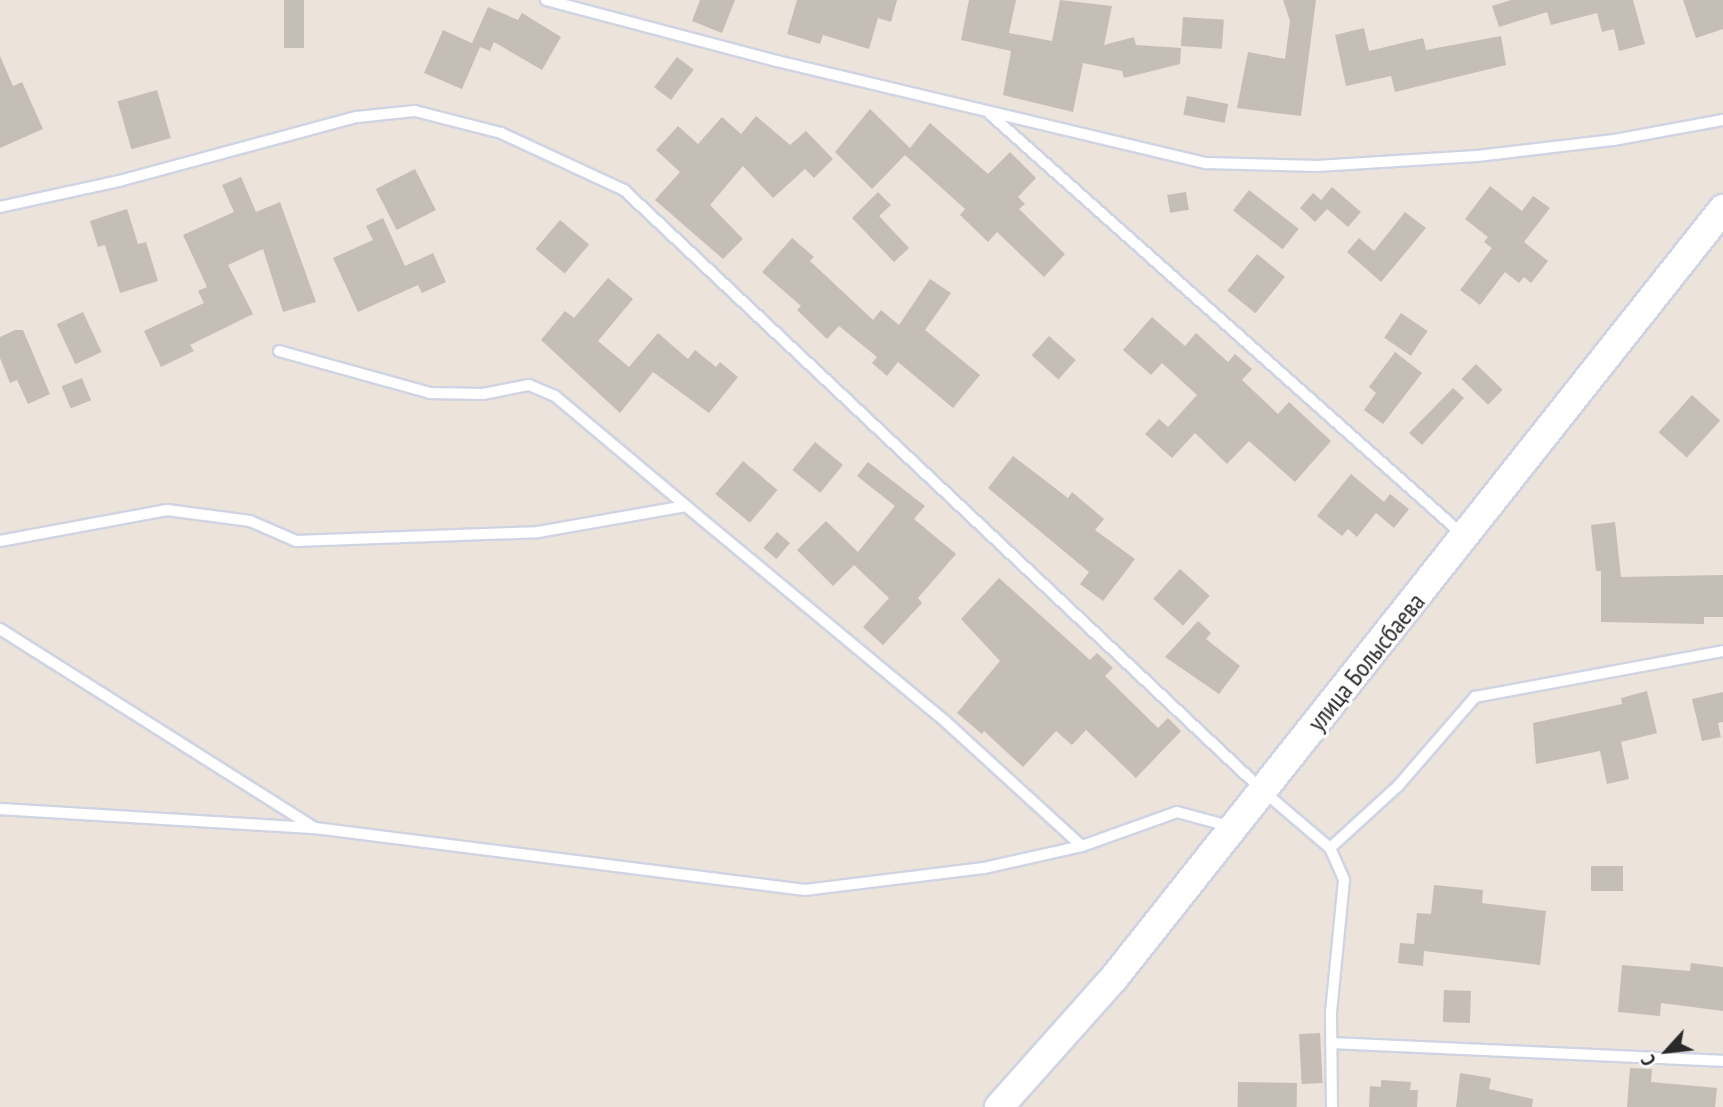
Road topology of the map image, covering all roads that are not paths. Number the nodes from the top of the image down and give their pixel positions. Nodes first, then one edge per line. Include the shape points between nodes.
1 (546, 0) edge
2 (989, 113) junction
3 (1723, 120) edge
4 (0, 206) edge
5 (1723, 209) edge
6 (279, 351) dead end
7 (686, 506) junction
8 (1466, 538) junction
9 (0, 541) edge
10 (0, 629) edge
11 (1723, 651) edge
12 (1262, 790) junction
13 (0, 809) edge
14 (1233, 827) junction
15 (315, 828) junction
16 (1082, 846) junction
17 (1330, 848) junction
18 (1331, 1043) junction
19 (1723, 1060) edge
20 (999, 1107) edge
21 (1332, 1107) edge

1 - 2 lane
2 - 3 lane via 1206,163 1317,166 1491,154 1614,140
2 - 8 lane
4 - 12 lane via 119,181 357,117 415,111 500,133 538,150 624,190
5 - 8 street, улица Болысбаева
6 - 7 lane via 430,393 483,394 529,385 555,396
7 - 9 lane via 538,532 296,541 250,521 167,510
7 - 16 lane via 946,722
8 - 12 street, улица Болысбаева
10 - 15 lane
11 - 17 lane via 1475,696 1398,786
12 - 14 street, улица Болысбаева
12 - 17 lane
13 - 15 lane
14 - 16 lane via 1177,812
14 - 20 street, улица Болысбаева via 1114,978
15 - 16 lane via 805,890 984,868
17 - 18 lane via 1345,880
18 - 19 lane
18 - 21 lane

